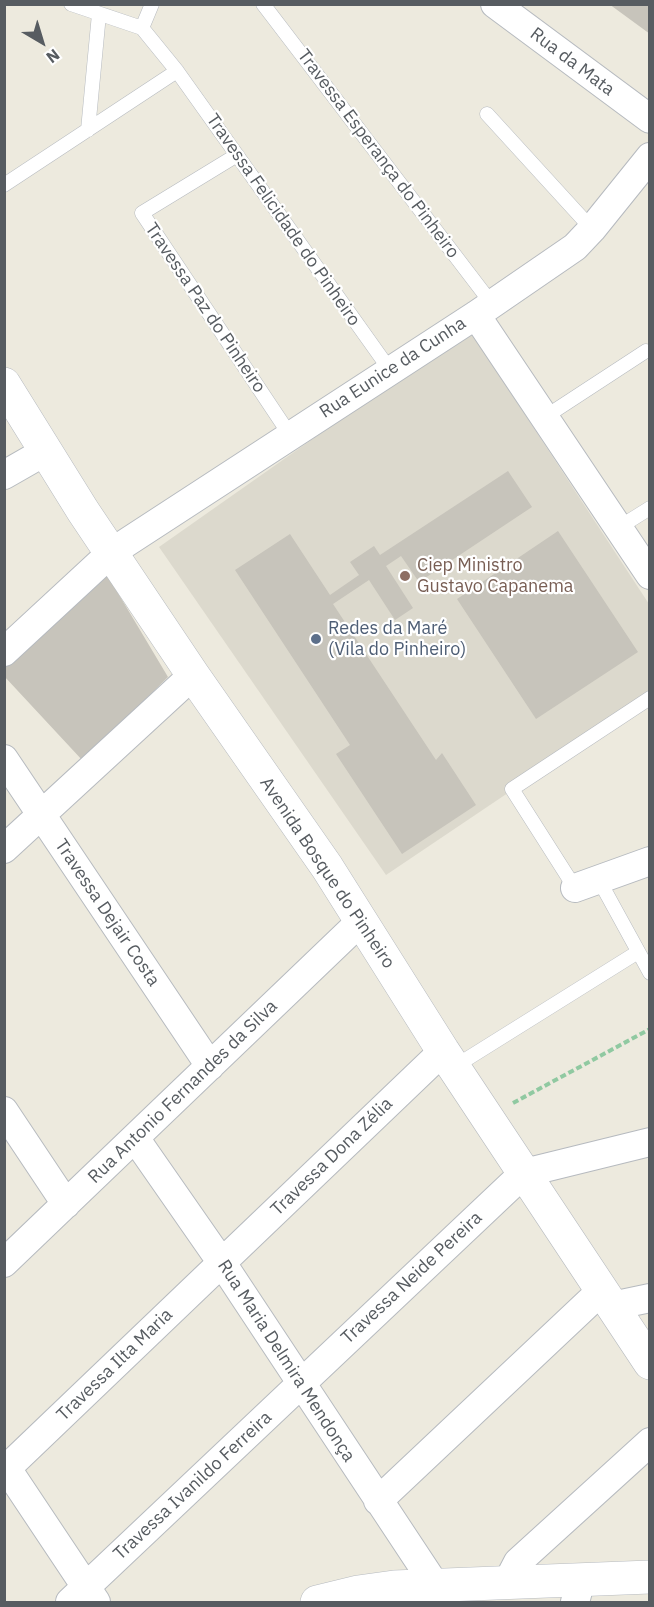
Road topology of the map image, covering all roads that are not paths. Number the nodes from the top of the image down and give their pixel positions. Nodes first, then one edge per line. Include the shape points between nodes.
1 (71, 4) edge
2 (152, 4) edge
3 (263, 4) edge
4 (495, 4) edge
5 (99, 14) junction
6 (142, 28) junction
7 (177, 71) junction
8 (487, 114) dead end
9 (650, 119) edge
10 (88, 130) junction
11 (237, 154) junction
12 (650, 157) edge
13 (4, 185) edge
14 (592, 229) junction
15 (484, 309) junction
16 (646, 351) dead end
17 (390, 370) junction
18 (4, 384) edge
19 (545, 417) junction
20 (290, 435) junction
21 (46, 451) junction
22 (4, 475) edge
23 (650, 508) edge
24 (618, 528) junction
25 (112, 552) junction
26 (650, 574) edge
27 (4, 651) edge
28 (193, 675) junction
29 (650, 698) edge
30 (4, 759) edge
31 (42, 814) junction
32 (4, 849) edge
33 (650, 861) edge
34 (587, 884) junction
35 (361, 921) junction
36 (638, 952) junction
37 (650, 974) edge
38 (448, 1060) junction
39 (210, 1066) junction
40 (4, 1112) edge
41 (135, 1138) junction
42 (650, 1142) edge
43 (524, 1173) junction
44 (66, 1204) junction
45 (4, 1263) edge
46 (222, 1263) junction
47 (650, 1298) edge
48 (606, 1299) junction
49 (650, 1363) edge
50 (301, 1384) junction
51 (650, 1442) edge
52 (5, 1467) edge
53 (378, 1501) junction
54 (650, 1577) edge
55 (507, 1583) junction
56 (435, 1585) junction
57 (578, 1591) edge
58 (84, 1597) edge
59 (317, 1602) edge

1 - 5 lane
2 - 6 lane
3 - 15 lane, Travessa Esperança do Pinheiro
4 - 9 street, Rua da Mata
5 - 6 lane
5 - 10 lane
6 - 7 lane, Travessa Felicidade do Pinheiro
7 - 10 lane
7 - 11 lane, Travessa Felicidade do Pinheiro
8 - 14 lane
10 - 13 lane
11 - 17 lane, Travessa Felicidade do Pinheiro
11 - 20 lane, Travessa Paz do Pinheiro via 142,213
12 - 14 street, Rua Eunice da Cunha
14 - 15 street, Rua Eunice da Cunha via 575,248
15 - 17 street, Rua Eunice da Cunha
15 - 19 street
16 - 19 lane
17 - 20 street, Rua Eunice da Cunha
18 - 21 street, Avenida Bosque do Pinheiro
19 - 24 street
20 - 25 street, Rua Eunice da Cunha
21 - 22 street
21 - 25 street, Avenida Bosque do Pinheiro
23 - 24 lane
24 - 26 street
25 - 27 street, Rua Eunice da Cunha
25 - 28 street, Avenida Bosque do Pinheiro
28 - 31 street
28 - 35 street, Avenida Bosque do Pinheiro
29 - 34 lane via 512,789
30 - 31 street, Travessa Dejair Costa
31 - 32 street
31 - 39 street, Travessa Dejair Costa
33 - 34 street
34 - 36 lane
35 - 38 street, Avenida Bosque do Pinheiro
35 - 39 street, Rua Antonio Fernandes da Silva
36 - 37 lane
36 - 38 lane
38 - 43 street, Avenida Bosque do Pinheiro
38 - 46 street, Travessa Dona Zélia
39 - 41 street, Rua Antonio Fernandes da Silva
40 - 44 street
41 - 44 street, Rua Antonio Fernandes da Silva
41 - 46 street, Rua Maria Delmira Mendonça
42 - 43 street
43 - 48 street, Avenida Bosque do Pinheiro
43 - 50 street, Travessa Neide Pereira
44 - 45 street, Rua Antonio Fernandes da Silva
46 - 50 street, Rua Maria Delmira Mendonça
46 - 52 street, Travessa Ilta Maria
47 - 48 street
48 - 49 street, Avenida Bosque do Pinheiro
48 - 53 street
50 - 53 street, Rua Maria Delmira Mendonça
50 - 58 street, Travessa Ivanildo Ferreira
51 - 55 street via 518,1562
52 - 58 street
53 - 56 street, Rua Maria Delmira Mendonça
54 - 57 street
55 - 56 street
55 - 57 street
56 - 59 street via 376,1590

